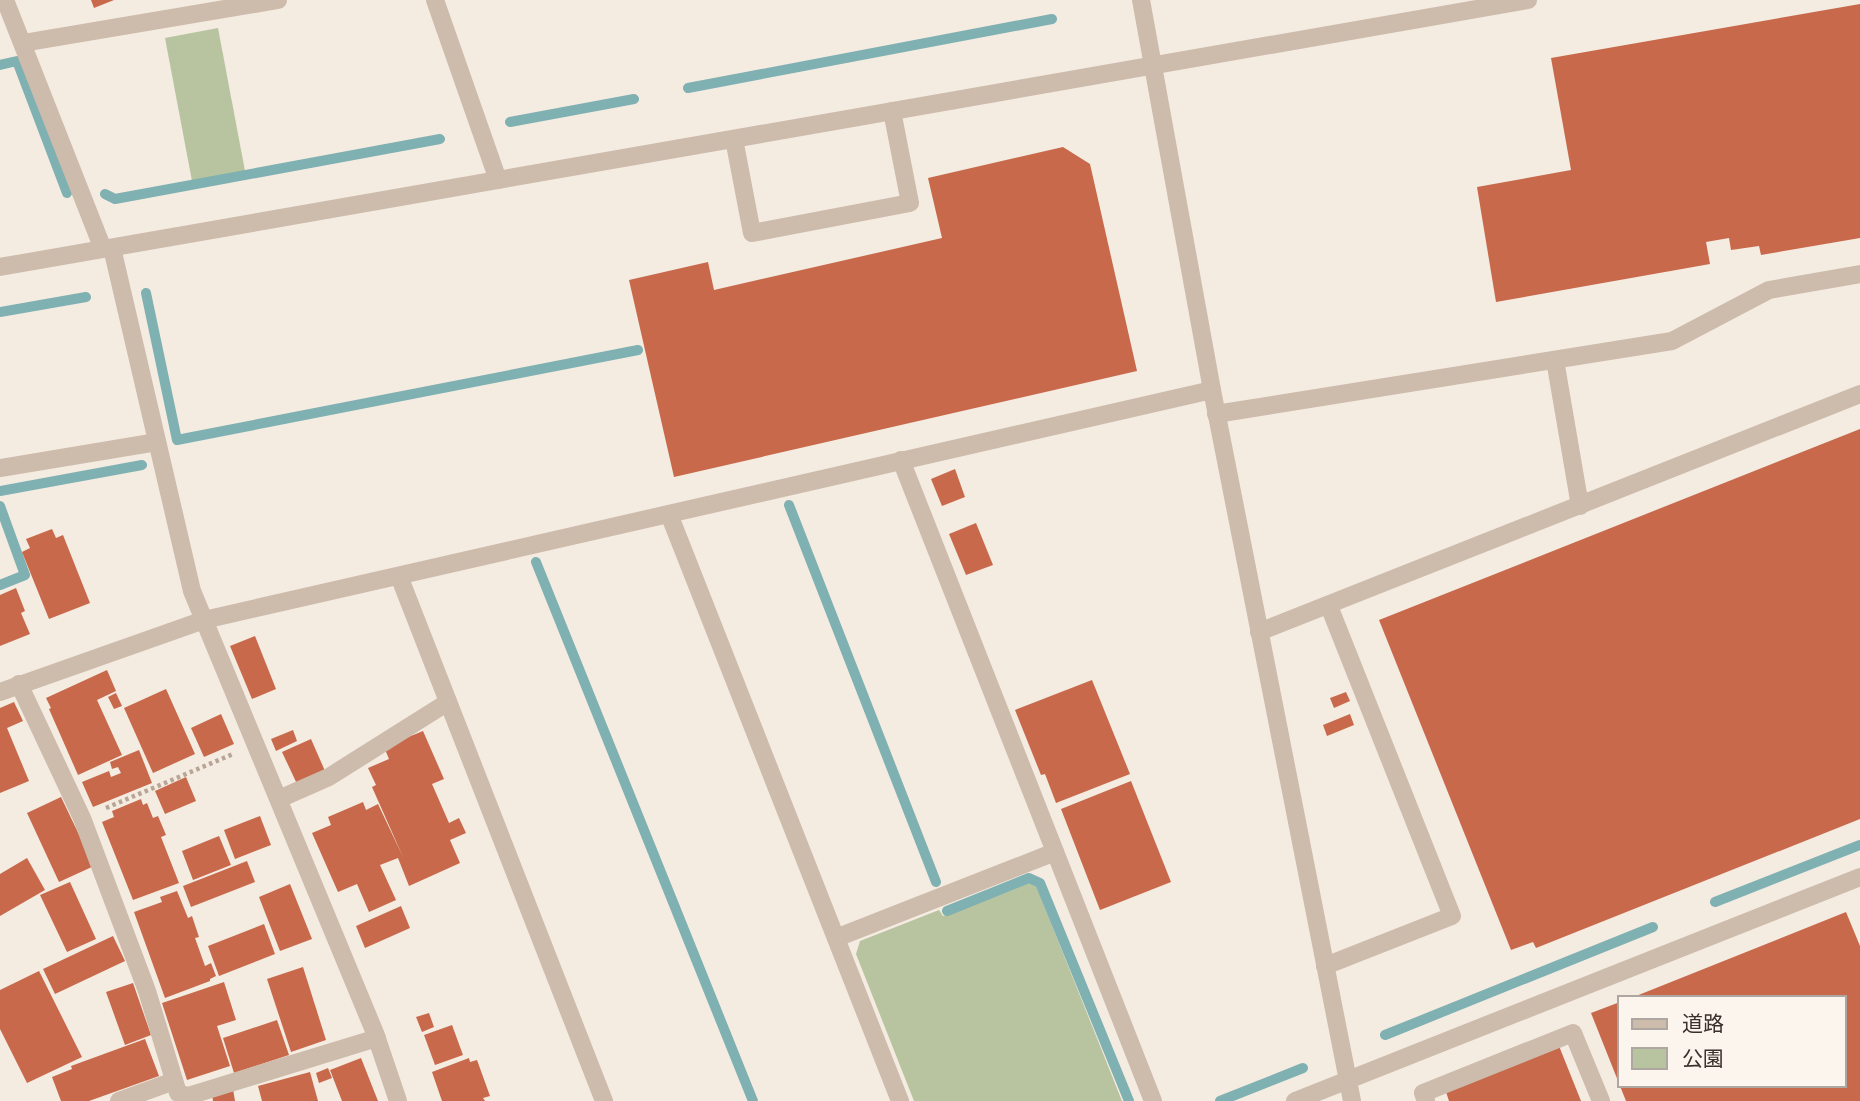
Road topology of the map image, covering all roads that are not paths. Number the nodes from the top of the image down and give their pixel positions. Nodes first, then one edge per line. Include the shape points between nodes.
1 (5, 0) edge
2 (278, 0) edge
3 (435, 0) edge
4 (1141, 0) edge
5 (1528, 0) edge
6 (23, 43) junction
7 (1153, 65) junction
8 (892, 111) junction
9 (734, 139) junction
10 (498, 180) junction
11 (107, 248) junction
12 (0, 267) edge
13 (1860, 274) edge
14 (1555, 360) junction
15 (1212, 390) junction
16 (1860, 394) edge
17 (1216, 414) junction
18 (157, 442) junction
19 (901, 460) junction
20 (0, 468) edge
21 (1580, 506) junction
22 (669, 514) junction
23 (399, 576) junction
24 (1329, 606) junction
25 (204, 620) junction
26 (1259, 632) junction
27 (19, 684) junction
28 (0, 692) edge
29 (448, 702) junction
30 (279, 799) junction
31 (1055, 852) junction
32 (1860, 877) edge
33 (836, 938) junction
34 (1325, 966) junction
35 (377, 1038) junction
36 (1347, 1080) junction
37 (174, 1081) junction
38 (119, 1101) edge
39 (398, 1101) edge
40 (604, 1101) edge
41 (900, 1101) edge
42 (1153, 1101) edge
43 (1295, 1101) edge
44 (1352, 1101) edge
45 (1426, 1101) edge
46 (1601, 1101) edge

1 - 6 street
2 - 6 street
3 - 10 street
4 - 7 street
5 - 7 street
6 - 11 street
7 - 8 street
7 - 15 street
8 - 9 street
8 - 9 street via 910,203 752,233
9 - 10 street
10 - 11 street
11 - 12 street
11 - 18 street
13 - 14 street via 1769,290 1672,341
14 - 17 street
14 - 21 street
15 - 17 street
15 - 19 street
16 - 21 street
17 - 26 street
18 - 20 street
18 - 25 street via 192,591
19 - 22 street
19 - 31 street
21 - 24 street
22 - 23 street
22 - 33 street
23 - 25 street
23 - 29 street
24 - 26 street
24 - 34 street via 1452,916
25 - 27 street
25 - 30 street
26 - 34 street
27 - 28 street
27 - 37 street via 82,818 147,991
29 - 30 street via 329,777
29 - 40 street
30 - 35 street
31 - 33 street
31 - 42 street
32 - 36 street
33 - 41 street
34 - 36 street
35 - 37 street via 188,1096 178,1093
35 - 39 street
36 - 43 street
36 - 44 street
37 - 38 street
45 - 46 street via 1423,1093 1573,1033

